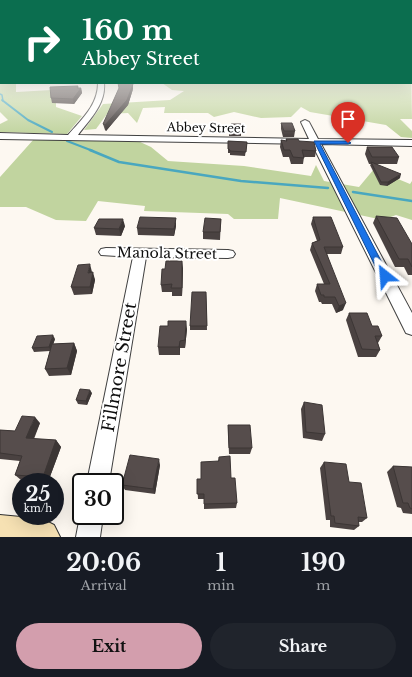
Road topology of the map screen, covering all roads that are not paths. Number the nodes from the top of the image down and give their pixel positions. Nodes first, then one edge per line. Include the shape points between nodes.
1 (101, 85) edge
2 (305, 122) dead end
3 (0, 136) edge
4 (71, 137) junction
5 (316, 142) junction
6 (412, 143) edge
7 (106, 252) dead end
8 (140, 253) junction
9 (228, 254) dead end
10 (412, 328) edge
11 (100, 473) edge
12 (90, 525) edge
13 (0, 532) edge
14 (42, 537) edge
15 (88, 537) edge

1 - 4 street via 100,99
2 - 5 street
3 - 4 street, Abbey Street
4 - 5 street, Abbey Street
5 - 6 street, Abbey Street
5 - 10 street
7 - 8 street, Manola Street
8 - 9 street, Manola Street
8 - 11 street, Fillmore Street
12 - 15 street
13 - 14 main road

